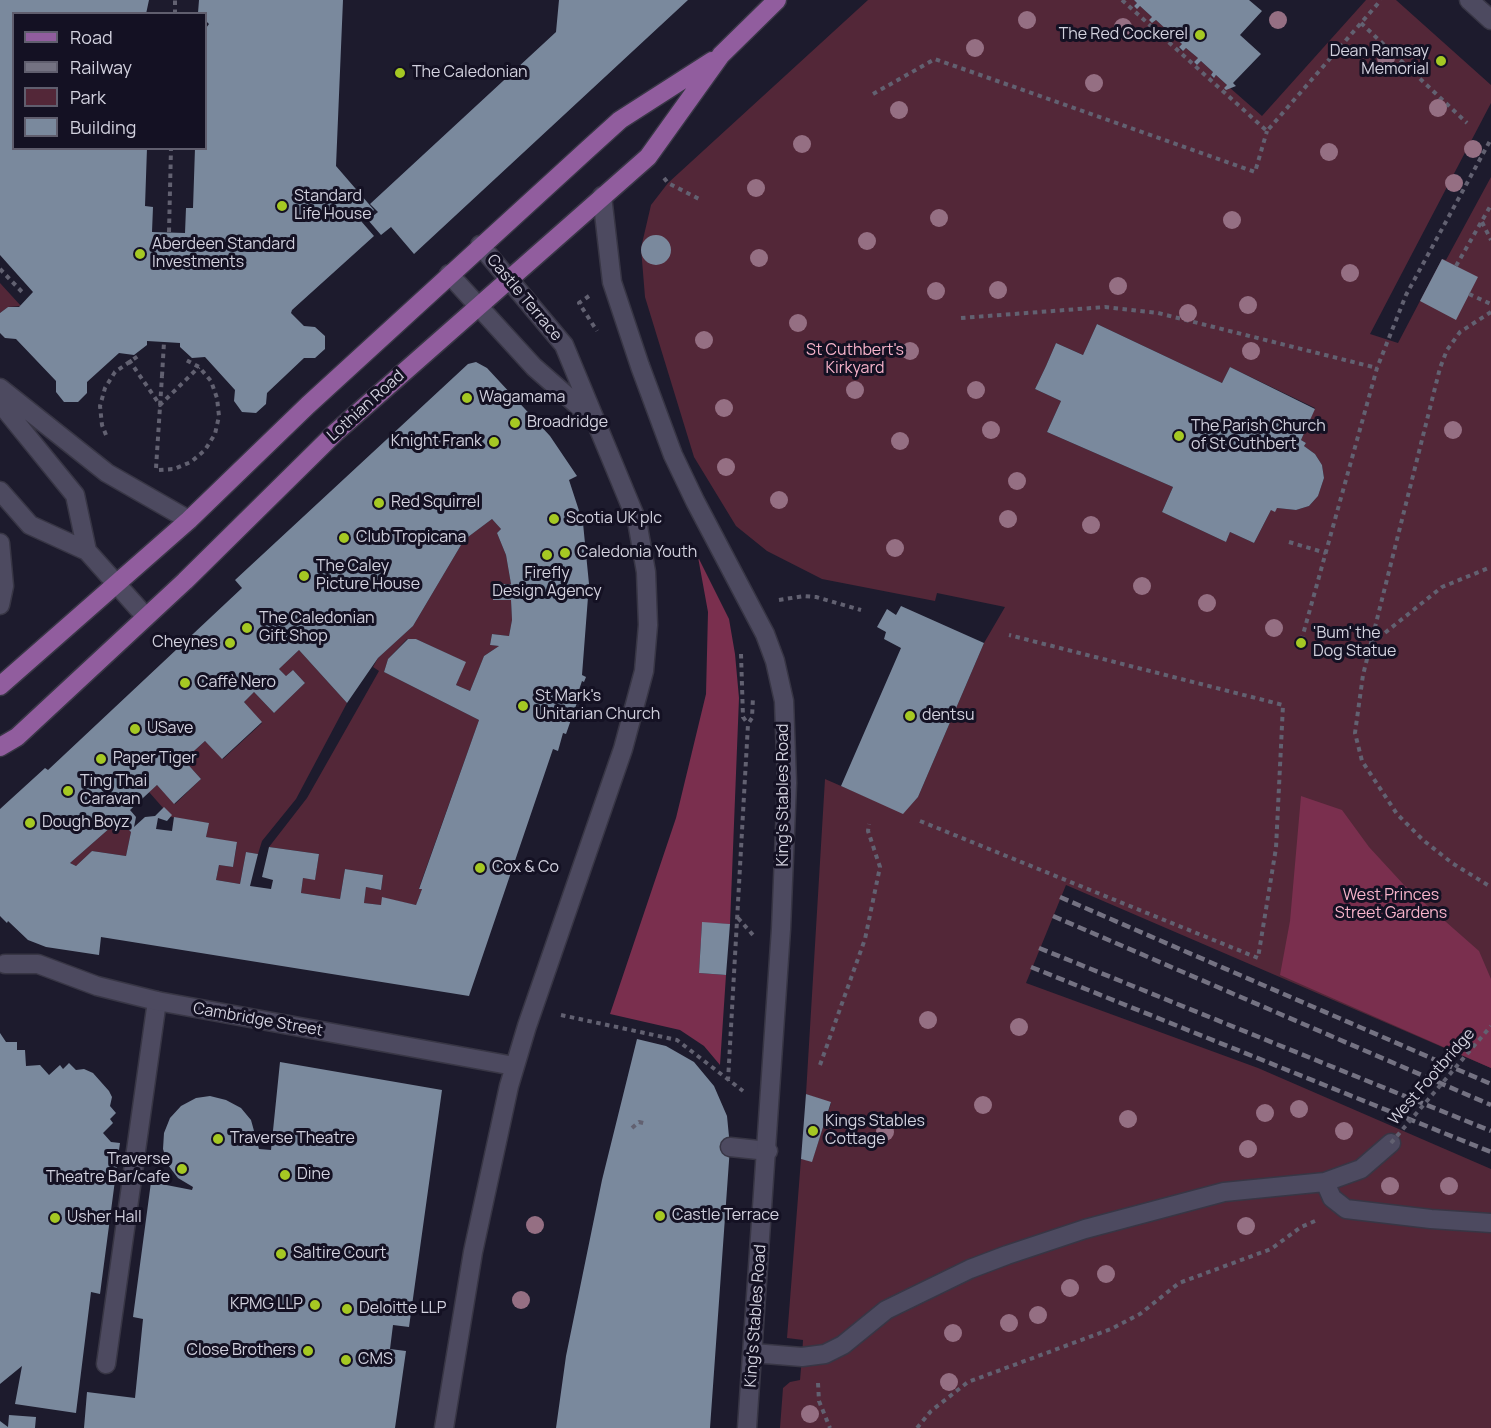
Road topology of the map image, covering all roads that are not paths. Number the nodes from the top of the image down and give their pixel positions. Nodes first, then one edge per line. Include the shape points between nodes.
1 (777, 0) edge
2 (1469, 0) edge
3 (1491, 20) edge
4 (721, 55) junction
5 (602, 196) junction
6 (480, 245) junction
7 (449, 274) junction
8 (508, 278) junction
9 (478, 305) junction
10 (0, 388) edge
11 (0, 403) edge
12 (592, 418) junction
13 (0, 491) edge
14 (189, 520) junction
15 (0, 543) edge
16 (87, 551) junction
17 (116, 585) junction
18 (0, 605) edge
19 (146, 617) junction
20 (0, 686) edge
21 (0, 747) edge
22 (5, 963) dead end
23 (157, 1001) junction
24 (514, 1066) junction
25 (1391, 1143) road end
26 (730, 1147) dead end
27 (768, 1151) junction
28 (1325, 1182) junction
29 (1491, 1223) edge
30 (753, 1353) junction
31 (106, 1364) dead end
32 (444, 1428) edge
33 (747, 1428) edge

1 - 4 main road, Lothian Road
2 - 3 street
4 - 5 main road, Lothian Road via 648,157
4 - 6 main road, Lothian Road via 620,120
5 - 8 main road, Lothian Road
5 - 27 street, King's Stables Road via 612,282 640,366 694,501 752,607 775,661 784,701 787,775
6 - 7 main road, Lothian Road
6 - 8 street, Castle Terrace
7 - 9 street, Castle Terrace
7 - 14 main road, Lothian Road
8 - 9 main road, Lothian Road
8 - 12 street, Castle Terrace via 564,345
9 - 12 street, Castle Terrace via 534,368
9 - 19 main road, Lothian Road via 336,432
10 - 14 street via 107,473
11 - 16 street via 75,495
12 - 24 street, Castle Terrace via 637,521 643,549 648,625 645,660 623,749
13 - 16 street via 30,525
14 - 17 main road, Lothian Road
15 - 18 street via 4,586
16 - 17 street
17 - 19 street
17 - 20 main road, Lothian Road
19 - 21 main road, Lothian Road via 17,737
22 - 23 street, Cambridge Street via 38,964 97,986
23 - 24 street, Cambridge Street
23 - 31 street
24 - 32 street, Castle Terrace via 472,1252
25 - 28 street via 1361,1169
26 - 27 street
27 - 30 street, King's Stables Road
28 - 29 street via 1332,1198 1347,1209
28 - 30 street via 1224,1192 1085,1229 970,1269 878,1315 843,1345 825,1354 802,1357
30 - 33 street, King's Stables Road

